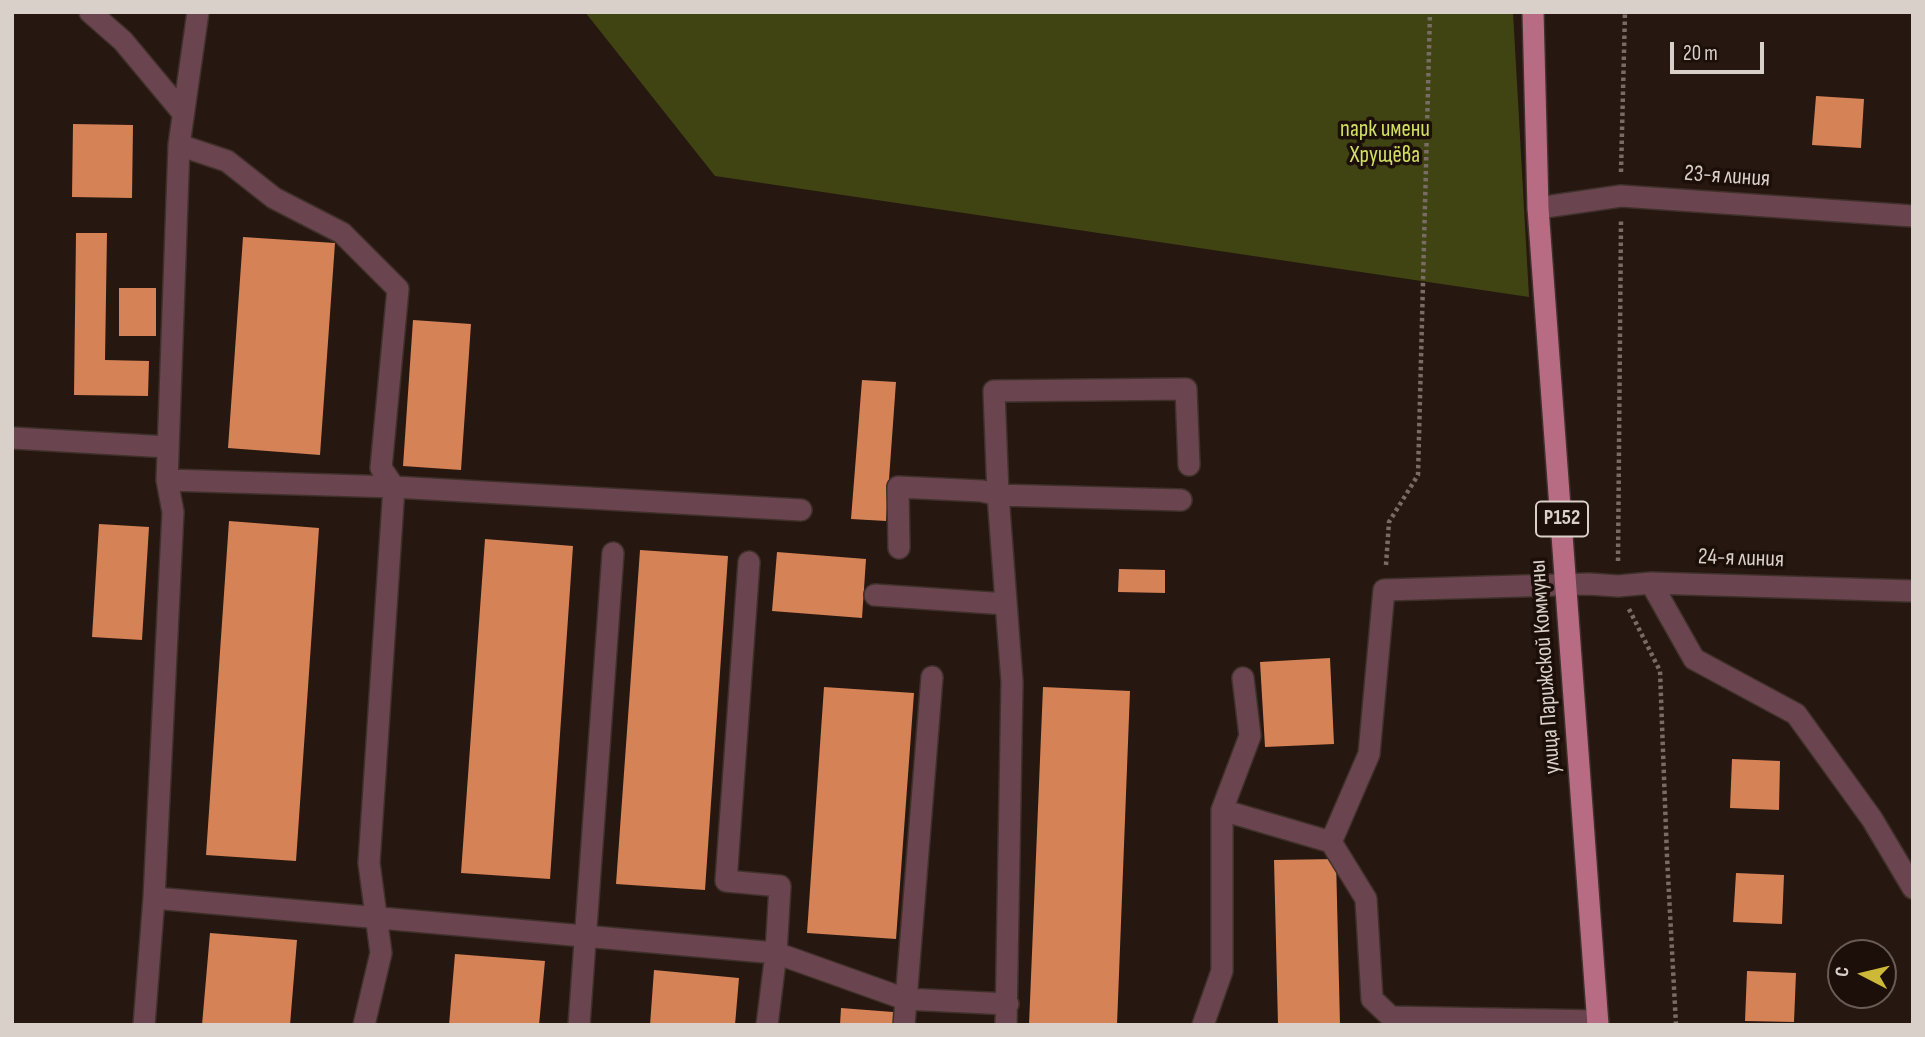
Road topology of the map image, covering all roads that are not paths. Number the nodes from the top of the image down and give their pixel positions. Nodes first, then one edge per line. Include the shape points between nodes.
1 (90, 12) edge
2 (198, 12) edge
3 (1533, 12) edge
4 (183, 113) junction
5 (179, 145) junction
6 (1538, 208) junction
7 (1913, 216) edge
8 (12, 438) edge
9 (169, 447) junction
10 (1189, 465) dead end
11 (167, 480) junction
12 (394, 487) junction
13 (998, 495) junction
14 (1181, 500) dead end
15 (801, 510) dead end
16 (899, 548) dead end
17 (613, 553) dead end
18 (749, 562) dead end
19 (1651, 583) junction
20 (1567, 585) junction
21 (1913, 591) edge
22 (874, 595) dead end
23 (1006, 604) junction
24 (932, 677) dead end
25 (1243, 678) dead end
26 (1222, 810) junction
27 (1331, 842) junction
28 (1913, 888) edge
29 (154, 898) junction
30 (377, 917) junction
31 (584, 936) junction
32 (776, 953) junction
33 (905, 999) junction
34 (1007, 1015) edge
35 (1598, 1023) edge
36 (145, 1025) edge
37 (364, 1025) edge
38 (579, 1025) edge
39 (767, 1025) edge
40 (904, 1025) edge
41 (1203, 1025) edge

1 - 4 street via 123,41
2 - 4 street
3 - 6 main road, улица Парижской Коммуны / Р152
4 - 5 street
5 - 9 street
5 - 12 street via 227,161 274,198 342,233 398,289 381,467
6 - 7 street, 23-я линия via 1621,196
6 - 20 main road, улица Парижской Коммуны / Р152
8 - 9 street
9 - 11 street
10 - 13 street via 1186,389 994,391
11 - 12 street
11 - 29 street via 173,512
12 - 15 street
12 - 30 street via 369,863
13 - 14 street
13 - 16 street via 898,487
13 - 23 street
17 - 31 street
18 - 32 street via 726,881 780,886
19 - 20 street, 24-я линия
19 - 21 street, 24-я линия
19 - 28 street via 1694,659 1796,714 1872,819
20 - 27 street, 24-я линия via 1384,590 1369,754
20 - 35 main road, улица Парижской Коммуны / Р152
22 - 23 street
23 - 34 street via 1012,682
24 - 33 street
25 - 26 street via 1250,736
26 - 27 street
26 - 41 street via 1222,971
27 - 35 street via 1366,899 1372,999 1391,1017
29 - 30 street
29 - 36 street
30 - 31 street
30 - 37 street via 382,953
31 - 32 street
31 - 38 street
32 - 33 street
32 - 39 street
33 - 34 street
33 - 40 street

